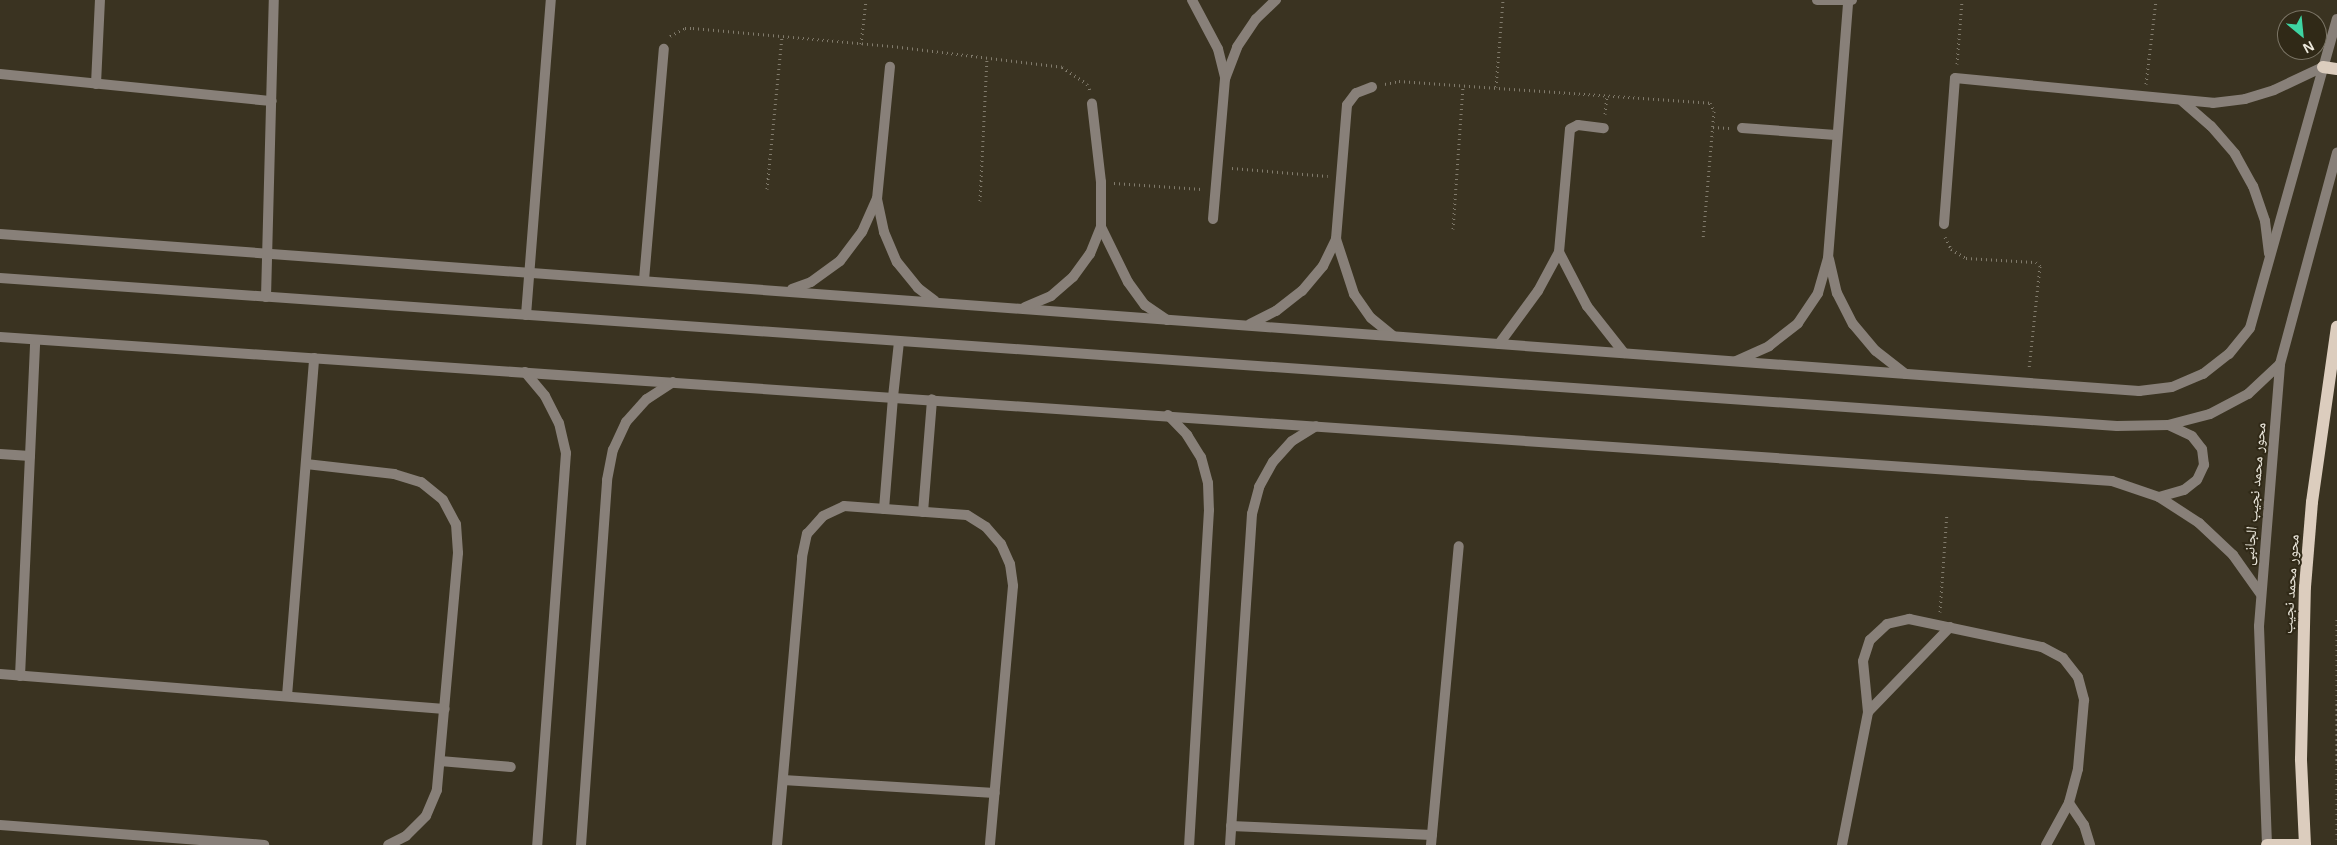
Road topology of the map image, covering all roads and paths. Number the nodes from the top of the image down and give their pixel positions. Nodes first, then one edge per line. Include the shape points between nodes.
1 (100, 0) edge
2 (274, 0) edge
3 (551, 0) edge
4 (866, 0) edge
5 (1192, 0) edge
6 (1276, 0) edge
7 (1502, 0) edge
8 (1817, 0) edge
9 (1962, 0) edge
10 (2156, 0) edge
11 (1850, 1) edge
12 (2337, 19) edge
13 (782, 36) junction
14 (861, 44) junction
15 (664, 49) joint
16 (987, 60) junction
17 (890, 67) dead end
18 (2323, 67) junction
19 (2337, 69) edge
20 (0, 74) edge
21 (1955, 78) junction
22 (1225, 79) junction
23 (96, 84) junction
24 (1463, 85) dead end
25 (1372, 87) dead end
26 (1496, 88) dead end
27 (1607, 94) dead end
28 (2145, 97) junction
29 (272, 100) junction
30 (2182, 101) junction
31 (1092, 104) joint
32 (1604, 128) joint
33 (1742, 128) dead end
34 (1836, 135) junction
35 (2337, 153) edge
36 (1218, 167) junction
37 (1341, 177) junction
38 (1101, 182) junction
39 (767, 189) dead end
40 (1216, 190) junction
41 (877, 199) junction
42 (980, 201) dead end
43 (1213, 219) dead end
44 (1944, 224) joint
45 (1101, 227) junction
46 (1452, 229) dead end
47 (0, 234) edge
48 (1336, 239) junction
49 (267, 252) junction
50 (1559, 252) junction
51 (2270, 257) junction
52 (1828, 258) junction
53 (529, 272) junction
54 (0, 278) edge
55 (644, 280) junction
56 (786, 290) junction
57 (266, 297) junction
58 (937, 302) junction
59 (1023, 308) junction
60 (526, 315) junction
61 (1170, 321) junction
62 (1248, 325) junction
63 (2337, 327) edge
64 (1393, 336) junction
65 (0, 338) edge
66 (35, 340) junction
67 (899, 342) junction
68 (1500, 344) junction
69 (1624, 353) junction
70 (314, 358) junction
71 (1736, 361) junction
72 (2280, 364) junction
73 (525, 372) junction
74 (1905, 374) junction
75 (672, 382) junction
76 (2027, 383) junction
77 (893, 397) junction
78 (932, 399) junction
79 (1168, 416) junction
80 (2168, 425) junction
81 (1316, 426) junction
82 (0, 454) edge
83 (30, 456) junction
84 (306, 464) junction
85 (2159, 496) junction
86 (884, 509) junction
87 (923, 512) junction
88 (1947, 512) dead end
89 (1459, 546) dead end
90 (2260, 593) junction
91 (2337, 619) edge
92 (1939, 625) junction
93 (1950, 627) junction
94 (0, 674) edge
95 (20, 676) junction
96 (287, 696) junction
97 (445, 708) junction
98 (1868, 712) junction
99 (440, 761) junction
100 (510, 767) dead end
101 (783, 780) junction
102 (995, 793) junction
103 (2069, 803) junction
104 (0, 825) edge
105 (1231, 826) junction
106 (2337, 839) edge
107 (1431, 840) edge
108 (148, 841) edge
109 (264, 845) edge
110 (388, 845) edge
111 (536, 845) edge
112 (581, 845) edge
113 (777, 845) edge
114 (990, 845) edge
115 (1189, 845) edge
116 (1230, 845) edge
117 (1842, 845) edge
118 (2046, 845) edge
119 (2090, 845) edge
120 (2266, 845) edge
121 (2305, 845) edge

1 - 23 street
2 - 29 street
3 - 53 street
4 - 14 path
5 - 22 street via 1218,49
6 - 22 street via 1256,19 1237,47
7 - 26 path
8 - 11 street
9 - 21 path
10 - 28 path
11 - 34 street
12 - 18 street
13 - 14 path
13 - 15 path via 685,28 671,36
13 - 39 path
14 - 16 path
15 - 55 street
16 - 31 path via 1062,67 1087,84
16 - 42 path
17 - 41 street
18 - 19 main road
18 - 30 street via 2274,90 2244,99 2213,103
18 - 51 street
20 - 23 street
21 - 28 street
21 - 44 street
22 - 36 street
23 - 29 street
24 - 46 path
25 - 37 street via 1356,93 1347,105
27 - 32 path
28 - 30 street
29 - 49 street
30 - 51 street via 2211,126 2235,154 2253,186 2265,221
31 - 38 street
32 - 50 street via 1578,125 1570,129
33 - 34 street
34 - 52 street
35 - 72 street, محور محمد نجيب الجانبى
36 - 37 path
36 - 40 street
37 - 48 street
38 - 40 path
38 - 45 street
40 - 43 street
41 - 56 street via 862,232 840,261 811,282
41 - 58 street via 884,232 897,262 918,288
44 - 76 path via 1946,241 1951,249 1966,258 2036,262 2040,266
45 - 59 street via 1090,254 1073,277 1051,296
45 - 61 street via 1128,282 1145,305
47 - 49 street
48 - 62 street via 1323,266 1302,291 1276,311
48 - 64 street via 1354,294 1371,318
49 - 53 street
49 - 57 street
50 - 68 street via 1538,291
50 - 69 street via 1587,306
51 - 76 street via 2250,328 2230,354 2203,374 2172,387 2139,391
52 - 71 street via 1818,293 1798,323 1769,346
52 - 74 street via 1837,293 1854,324 1876,351
53 - 55 street
53 - 60 street
54 - 57 street
55 - 56 street
56 - 58 street
57 - 60 street
58 - 59 street
59 - 61 street
60 - 67 street
61 - 62 street
62 - 64 street
63 - 121 main road, محور محمد نجيب via 2319,445 2305,587 2301,759
64 - 68 street
65 - 66 street
66 - 70 street
66 - 83 street
67 - 77 street
67 - 80 street via 2107,426
68 - 69 street
69 - 71 street
70 - 73 street
70 - 84 street
71 - 74 street
72 - 80 street via 2240,398 2210,414
72 - 90 street, محور محمد نجيب الجانبى
73 - 75 street
73 - 111 street via 545,396 559,423 566,452
74 - 76 street
75 - 77 street
75 - 112 street via 647,400 626,422 613,450 607,480
77 - 78 street
77 - 86 street
78 - 79 street
78 - 87 street
79 - 81 street
79 - 115 street via 1187,435 1200,458 1208,483 1210,510
80 - 85 street via 2192,436 2202,449 2204,465 2198,480 2184,490
81 - 85 street via 2112,482
81 - 105 street via 1292,441 1273,462 1259,487 1252,514
82 - 83 street
83 - 95 street
84 - 96 street
84 - 97 street via 394,474 421,482 443,500 456,524 458,553
85 - 90 street via 2205,529 2233,555
86 - 87 street
86 - 101 street via 844,506 823,516 807,534 802,557
87 - 102 street via 967,515 986,527 1001,544 1010,564 1013,586
88 - 92 path
89 - 107 street
90 - 120 street, محور محمد نجيب الجانبى
91 - 106 path
92 - 93 street
92 - 98 street via 1909,619 1887,624 1870,640 1863,661
93 - 98 street
93 - 103 street via 2042,647 2063,658 2078,677 2084,700 2083,734
94 - 95 street
95 - 96 street
96 - 97 street
97 - 99 street
98 - 117 street
99 - 100 street
99 - 110 street via 437,790 426,816 406,836
101 - 102 street
101 - 113 street
102 - 114 street
103 - 118 street
103 - 119 street via 2084,825
104 - 108 street
105 - 107 street
105 - 116 street
108 - 109 street
120 - 121 main road

